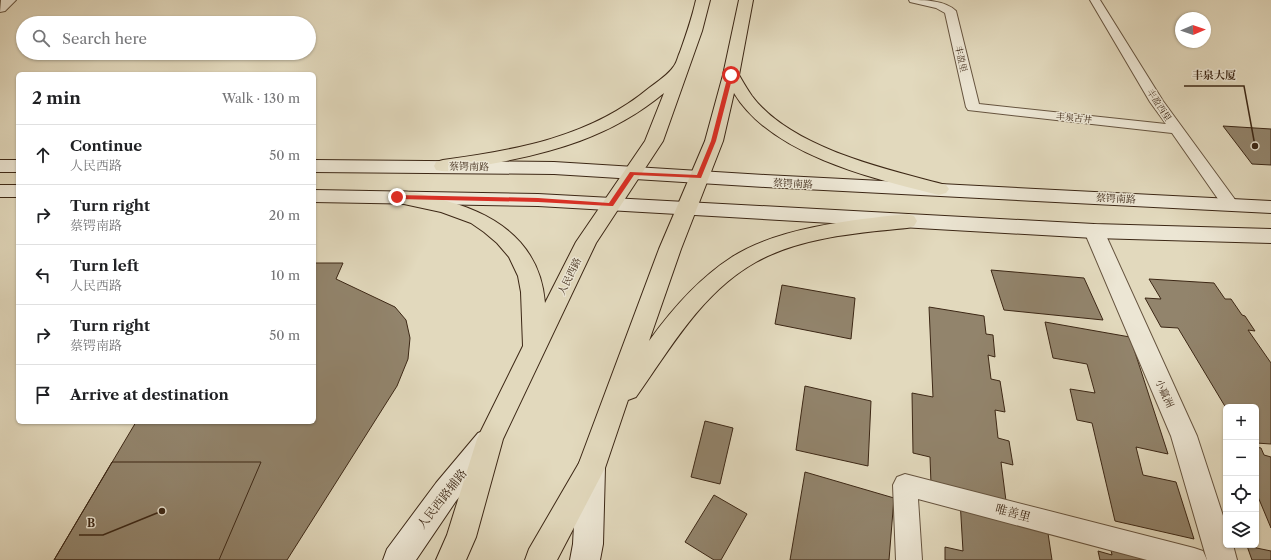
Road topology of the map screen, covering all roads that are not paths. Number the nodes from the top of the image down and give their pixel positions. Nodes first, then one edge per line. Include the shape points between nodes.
1 (9, 0) edge
2 (703, 0) edge
3 (746, 0) edge
4 (914, 0) edge
5 (1095, 0) edge
6 (0, 8) edge
7 (682, 66) junction
8 (731, 75) junction
9 (973, 106) joint
10 (1175, 129) junction
11 (0, 166) edge
12 (16, 166) edge
13 (316, 166) edge
14 (443, 166) junction
15 (632, 173) junction
16 (699, 177) junction
17 (939, 189) junction
18 (0, 191) edge
19 (16, 191) edge
20 (316, 196) edge
21 (397, 197) junction
22 (611, 205) junction
23 (1231, 205) junction
24 (1271, 207) edge
25 (686, 209) junction
26 (907, 221) junction
27 (1094, 231) junction
28 (1271, 236) edge
29 (534, 347) junction
30 (613, 409) junction
31 (490, 439) junction
32 (591, 468) junction
33 (398, 560) edge
34 (451, 560) edge
35 (540, 560) edge
36 (585, 560) edge
37 (909, 560) edge
38 (1194, 560) edge
39 (1222, 560) edge

1 - 6 main road
2 - 7 main road, 人民西路
3 - 8 main road
4 - 9 lane, 丰盈里 via 939,5 950,11
5 - 10 lane, 丰盈西里
7 - 14 main road via 644,101 599,128 548,145
7 - 15 main road, 人民西路 via 654,141
8 - 16 main road via 714,141
8 - 17 main road via 743,97 755,109 772,125 797,140 838,159 885,176
9 - 10 lane, 丰泉古井
10 - 23 lane, 丰盈西里
11 - 12 main road
13 - 14 main road, 蔡锷南路
14 - 15 main road, 蔡锷南路 via 554,168
15 - 16 main road, 蔡锷南路
15 - 22 main road, 人民西路
16 - 17 main road, 蔡锷南路
16 - 25 main road
17 - 23 main road, 蔡锷南路
18 - 19 main road
20 - 21 main road
21 - 22 main road via 538,200
21 - 29 main road via 449,207 474,216 492,228 512,247 524,265 531,285
22 - 25 main road
22 - 29 main road, 人民西路 via 586,242
23 - 24 main road, 蔡锷南路
25 - 26 main road
25 - 30 main road
26 - 27 main road
26 - 30 main road via 862,226 792,241 759,252 739,263 710,285 688,308
27 - 28 main road
27 - 39 main road, 小赢洲 via 1184,436
29 - 31 main road, 人民西路
30 - 32 main road
31 - 33 main road, 人民西路辅路 via 446,492
31 - 34 main road, 人民西路 via 461,538
32 - 35 main road
32 - 36 main road
37 - 38 lane, 唯善里 via 905,485

